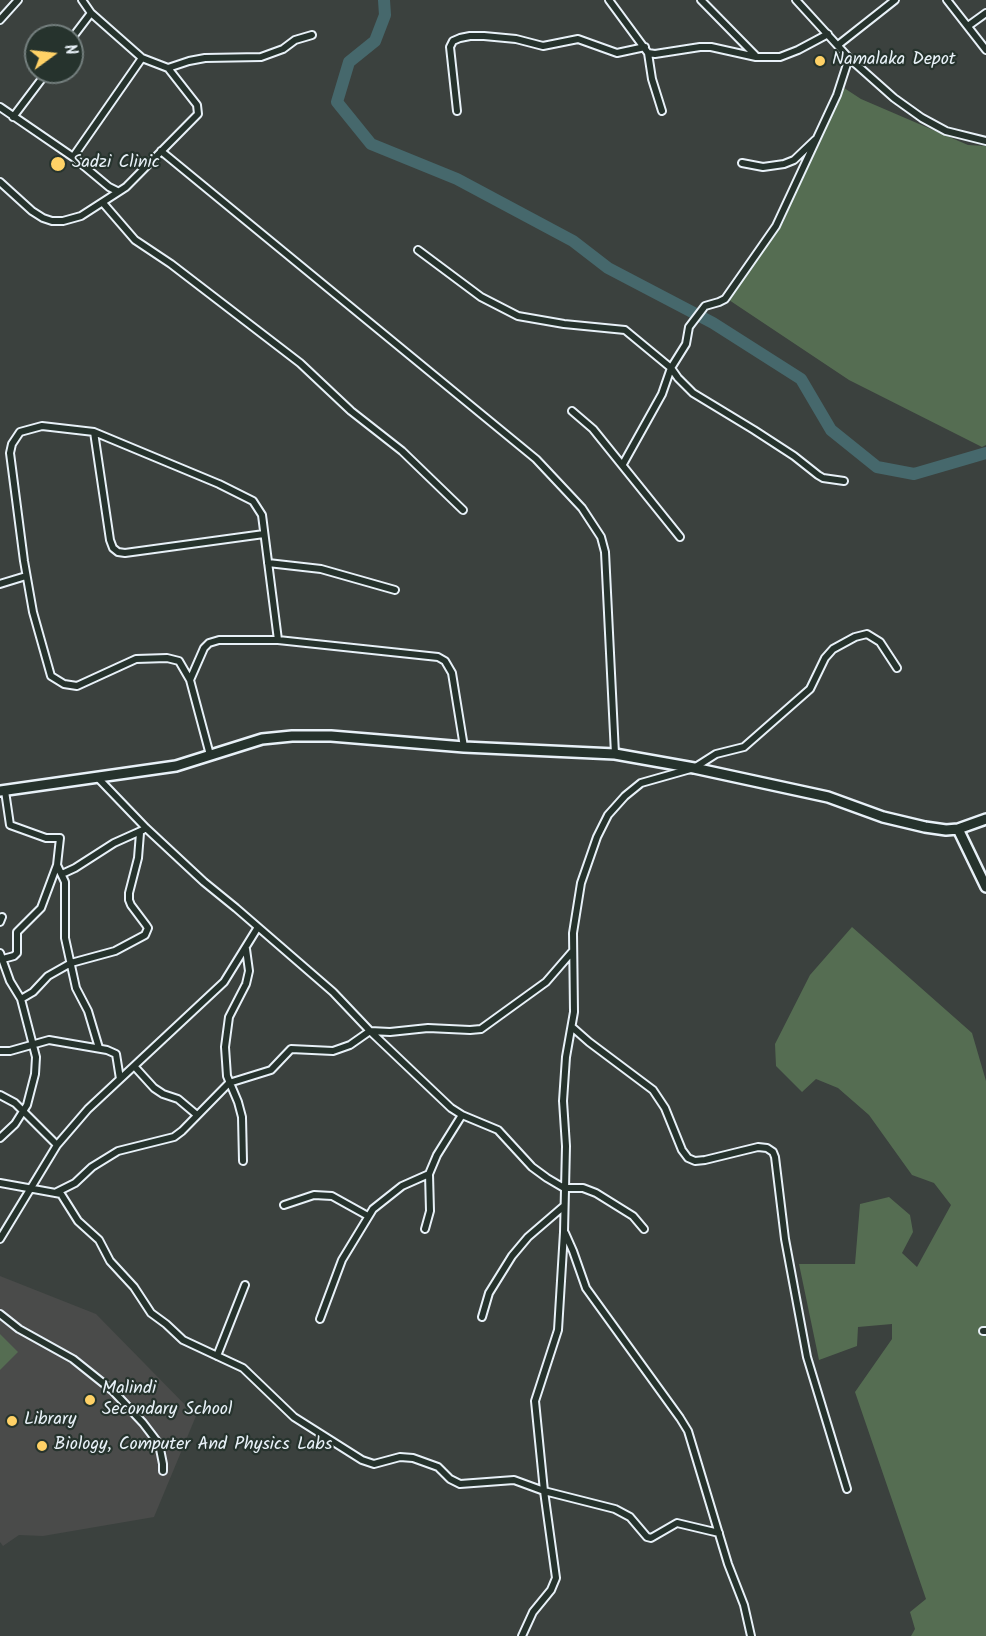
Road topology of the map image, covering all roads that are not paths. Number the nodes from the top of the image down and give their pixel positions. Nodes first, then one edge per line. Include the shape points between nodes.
1 (18, 0) edge
2 (82, 0) edge
3 (609, 0) edge
4 (701, 0) edge
5 (796, 0) edge
6 (895, 0) edge
7 (947, 0) edge
8 (91, 13) junction
9 (986, 13) edge
10 (0, 20) edge
11 (83, 24) edge
12 (968, 26) junction
13 (828, 34) junction
14 (312, 35) dead end
15 (838, 45) junction
16 (646, 50) junction
17 (986, 50) edge
18 (756, 57) junction
19 (142, 58) junction
20 (849, 58) junction
21 (168, 68) junction
22 (38, 84) edge
23 (0, 107) edge
24 (457, 111) dead end
25 (662, 111) dead end
26 (13, 117) junction
27 (818, 138) junction
28 (986, 141) edge
29 (161, 151) junction
30 (73, 157) junction
31 (742, 163) dead end
32 (0, 182) edge
33 (117, 191) junction
34 (103, 204) junction
35 (418, 249) dead end
36 (671, 368) junction
37 (572, 411) dead end
38 (94, 432) junction
39 (623, 464) junction
40 (844, 481) dead end
41 (463, 510) dead end
42 (264, 534) junction
43 (680, 537) dead end
44 (268, 563) junction
45 (26, 576) junction
46 (0, 584) edge
47 (395, 590) dead end
48 (279, 640) junction
49 (897, 668) dead end
50 (190, 680) junction
51 (464, 747) junction
52 (615, 754) junction
53 (210, 755) junction
54 (694, 768) junction
55 (96, 776) junction
56 (3, 791) edge
57 (986, 819) edge
58 (958, 829) junction
59 (143, 830) junction
60 (57, 865) junction
61 (62, 874) junction
62 (986, 887) edge
63 (258, 927) junction
64 (246, 948) junction
65 (573, 951) junction
66 (1, 956) edge
67 (71, 963) junction
68 (21, 999) junction
69 (572, 1027) junction
70 (370, 1031) junction
71 (34, 1043) junction
72 (99, 1048) junction
73 (0, 1051) edge
74 (134, 1066) junction
75 (120, 1079) junction
76 (229, 1083) junction
77 (0, 1095) edge
78 (24, 1111) junction
79 (197, 1115) junction
80 (462, 1115) junction
81 (0, 1138) edge
82 (57, 1145) junction
83 (243, 1161) dead end
84 (429, 1174) junction
85 (0, 1183) edge
86 (564, 1188) junction
87 (30, 1189) junction
88 (57, 1192) junction
89 (284, 1205) dead end
90 (564, 1206) junction
91 (368, 1216) junction
92 (644, 1228) dead end
93 (425, 1229) dead end
94 (564, 1232) junction
95 (0, 1239) edge
96 (245, 1285) dead end
97 (0, 1314) edge
98 (482, 1317) dead end
99 (320, 1319) dead end
100 (217, 1356) junction
101 (163, 1471) dead end
102 (847, 1489) dead end
103 (544, 1491) junction
104 (719, 1533) junction
105 (522, 1636) edge
106 (751, 1636) edge

1 - 10 street
2 - 8 street
3 - 16 street
4 - 18 street
5 - 13 street
6 - 15 street
7 - 12 street
8 - 11 street
8 - 19 street
9 - 12 street
12 - 17 street
13 - 15 street
13 - 18 street via 786,55
14 - 21 street via 261,57 205,58
15 - 20 street
16 - 18 street via 661,55 700,46
16 - 24 street via 617,53 578,39 543,46 516,39 460,38 450,46
16 - 25 street
19 - 21 street
19 - 30 street
20 - 27 street
20 - 28 street via 922,118 958,135
21 - 29 street via 197,105 198,114
22 - 26 street
23 - 26 street
26 - 30 street
27 - 31 street via 784,164 758,167
27 - 36 street via 776,226 725,299 701,310
29 - 33 street via 126,187
29 - 52 street via 536,459 582,507 601,537 605,552
30 - 33 street
32 - 34 street via 32,211 52,221 81,216
33 - 34 street
34 - 41 street via 135,240 300,363
35 - 36 street via 504,310 539,321 625,330
36 - 39 street via 662,394
36 - 40 street via 693,393 818,475
37 - 39 street
38 - 42 street via 252,501 260,510
38 - 42 street via 110,540 118,552
38 - 45 street via 42,426 20,432 12,444
39 - 43 street
42 - 44 street
44 - 47 street via 321,569
44 - 48 street
45 - 46 street
45 - 50 street via 48,668 57,681 85,685 127,662 144,658 179,661
48 - 50 street via 213,641 204,648
48 - 51 street via 441,659 452,673
49 - 54 street via 874,637 855,637 828,653 810,689 744,747 716,754
50 - 53 street
51 - 52 street
51 - 53 street via 304,736 262,739
52 - 54 street
53 - 55 street via 176,766
54 - 58 street via 828,797 903,823
54 - 65 street via 641,783 608,815 581,883
55 - 56 street
55 - 59 street
56 - 60 street via 10,825 46,838 60,838
57 - 58 street
58 - 62 street
59 - 61 street
59 - 63 street
59 - 67 street via 129,900 147,932 115,951
60 - 61 street
60 - 66 street via 40,908 17,932 17,953
61 - 67 street via 65,938
63 - 64 street
63 - 70 street via 333,992
64 - 74 street via 224,982
64 - 76 street via 246,984 232,1009 225,1047
65 - 69 street
65 - 70 street via 546,982 481,1029
66 - 68 street
67 - 68 street
67 - 72 street via 77,992 88,1011
68 - 71 street
69 - 86 street via 563,1101
69 - 102 street via 653,1090 665,1108 684,1156 705,1160 758,1147 773,1152 807,1357
70 - 76 street via 333,1051 291,1049 272,1070
70 - 80 street
71 - 72 street via 56,1041
71 - 73 street
71 - 78 street via 35,1074
72 - 75 street via 116,1054
74 - 75 street
74 - 79 street via 154,1088 178,1099
75 - 82 street
76 - 79 street
76 - 83 street via 242,1117
77 - 78 street
78 - 81 street
78 - 82 street
79 - 88 street via 174,1137 118,1151
80 - 84 street
80 - 86 street via 498,1130 532,1167
82 - 87 street
84 - 91 street via 402,1186
84 - 93 street via 430,1211
85 - 87 street
86 - 90 street
86 - 92 street via 596,1193 633,1216
87 - 88 street
87 - 95 street
88 - 100 street via 63,1195 78,1221 99,1240 110,1261 151,1313 183,1340
89 - 91 street via 314,1195 332,1196
90 - 94 street
90 - 98 street via 512,1256 489,1293
91 - 99 street via 338,1268
94 - 103 street via 557,1336 535,1401
94 - 104 street via 586,1288 685,1424
96 - 100 street
97 - 101 street via 73,1359 113,1391 159,1444
100 - 103 street via 243,1368 294,1417 368,1463 407,1457 438,1467 460,1484 514,1480
103 - 104 street via 615,1509 635,1522 649,1538 677,1523
103 - 105 street via 556,1578
104 - 106 street

